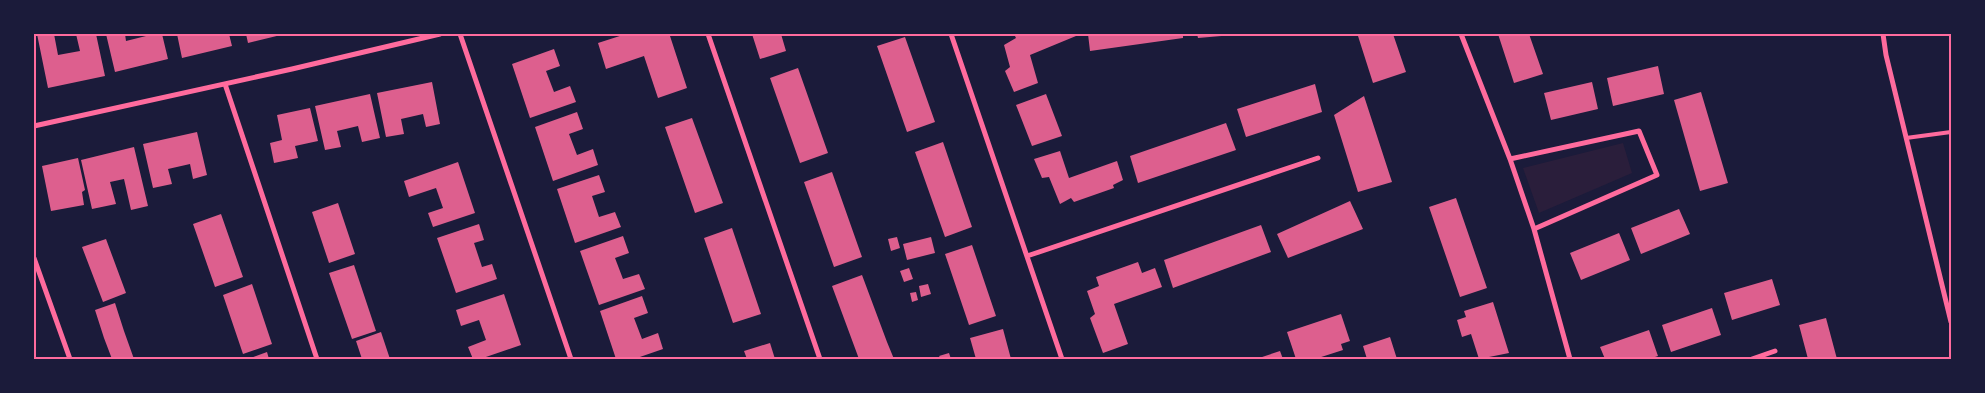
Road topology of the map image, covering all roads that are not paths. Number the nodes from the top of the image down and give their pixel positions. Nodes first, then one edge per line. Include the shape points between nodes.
1 (440, 34) edge
2 (460, 34) edge
3 (708, 34) edge
4 (951, 34) edge
5 (1461, 34) edge
6 (1883, 34) edge
7 (225, 84) junction
8 (34, 126) edge
9 (1951, 132) edge
10 (1906, 138) junction
11 (1318, 158) dead end
12 (1510, 159) junction
13 (1534, 229) junction
14 (1027, 256) junction
15 (34, 258) edge
16 (1951, 322) edge
17 (1774, 351) dead end
18 (70, 359) edge
19 (317, 359) edge
20 (571, 359) edge
21 (820, 359) edge
22 (1062, 359) edge
23 (1570, 359) edge
24 (1752, 359) edge

1 - 7 street
2 - 20 street
3 - 21 street
4 - 14 street
5 - 12 street
6 - 10 street
7 - 8 street
7 - 19 street
9 - 10 lane
10 - 16 street
11 - 14 street
12 - 13 street
12 - 13 street via 1640,131 1658,174
13 - 23 street
14 - 22 street
15 - 18 street
17 - 24 street

